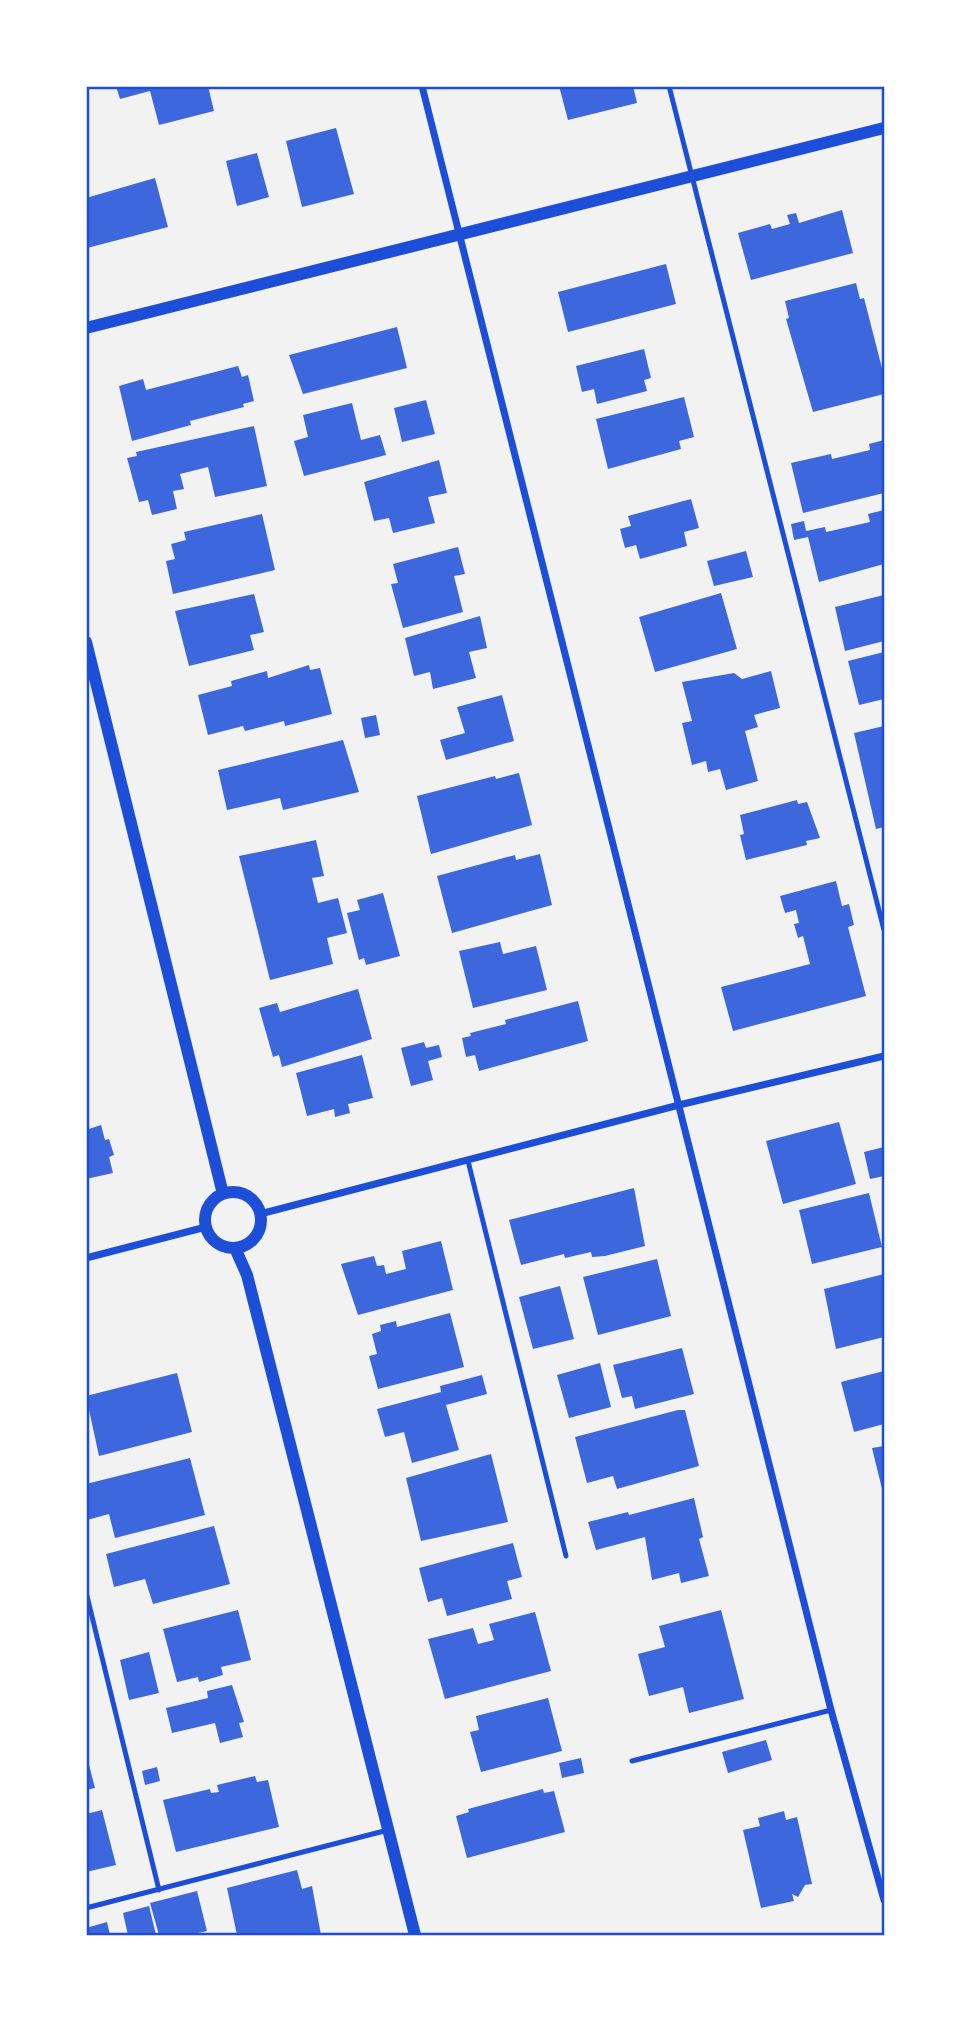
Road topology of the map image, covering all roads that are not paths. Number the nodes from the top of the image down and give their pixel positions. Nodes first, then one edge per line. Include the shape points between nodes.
1 (422, 86) edge
2 (669, 86) edge
3 (884, 128) edge
4 (692, 176) junction
5 (460, 235) junction
6 (86, 328) edge
7 (86, 642) edge
8 (884, 930) edge
9 (884, 1056) edge
10 (680, 1105) junction
11 (468, 1161) junction
12 (223, 1194) junction
13 (260, 1214) junction
14 (206, 1227) junction
15 (235, 1248) junction
16 (86, 1258) edge
17 (566, 1556) dead end
18 (86, 1592) edge
19 (831, 1710) junction
20 (632, 1761) dead end
21 (388, 1830) junction
22 (159, 1890) junction
23 (884, 1900) edge
24 (86, 1908) edge
25 (415, 1935) edge

1 - 5 street
2 - 4 lane
3 - 4 street
4 - 5 street
4 - 8 lane
5 - 6 street
5 - 10 street
7 - 12 street
9 - 10 street
10 - 11 street
10 - 19 street
11 - 13 street
11 - 17 lane
12 - 13 street via 250,1198
12 - 14 street via 209,1205
13 - 15 street via 252,1241
14 - 15 street via 219,1244
14 - 16 street
15 - 21 street via 247,1275
18 - 22 lane
19 - 20 lane
19 - 23 street
21 - 22 lane
21 - 25 street
22 - 24 lane

